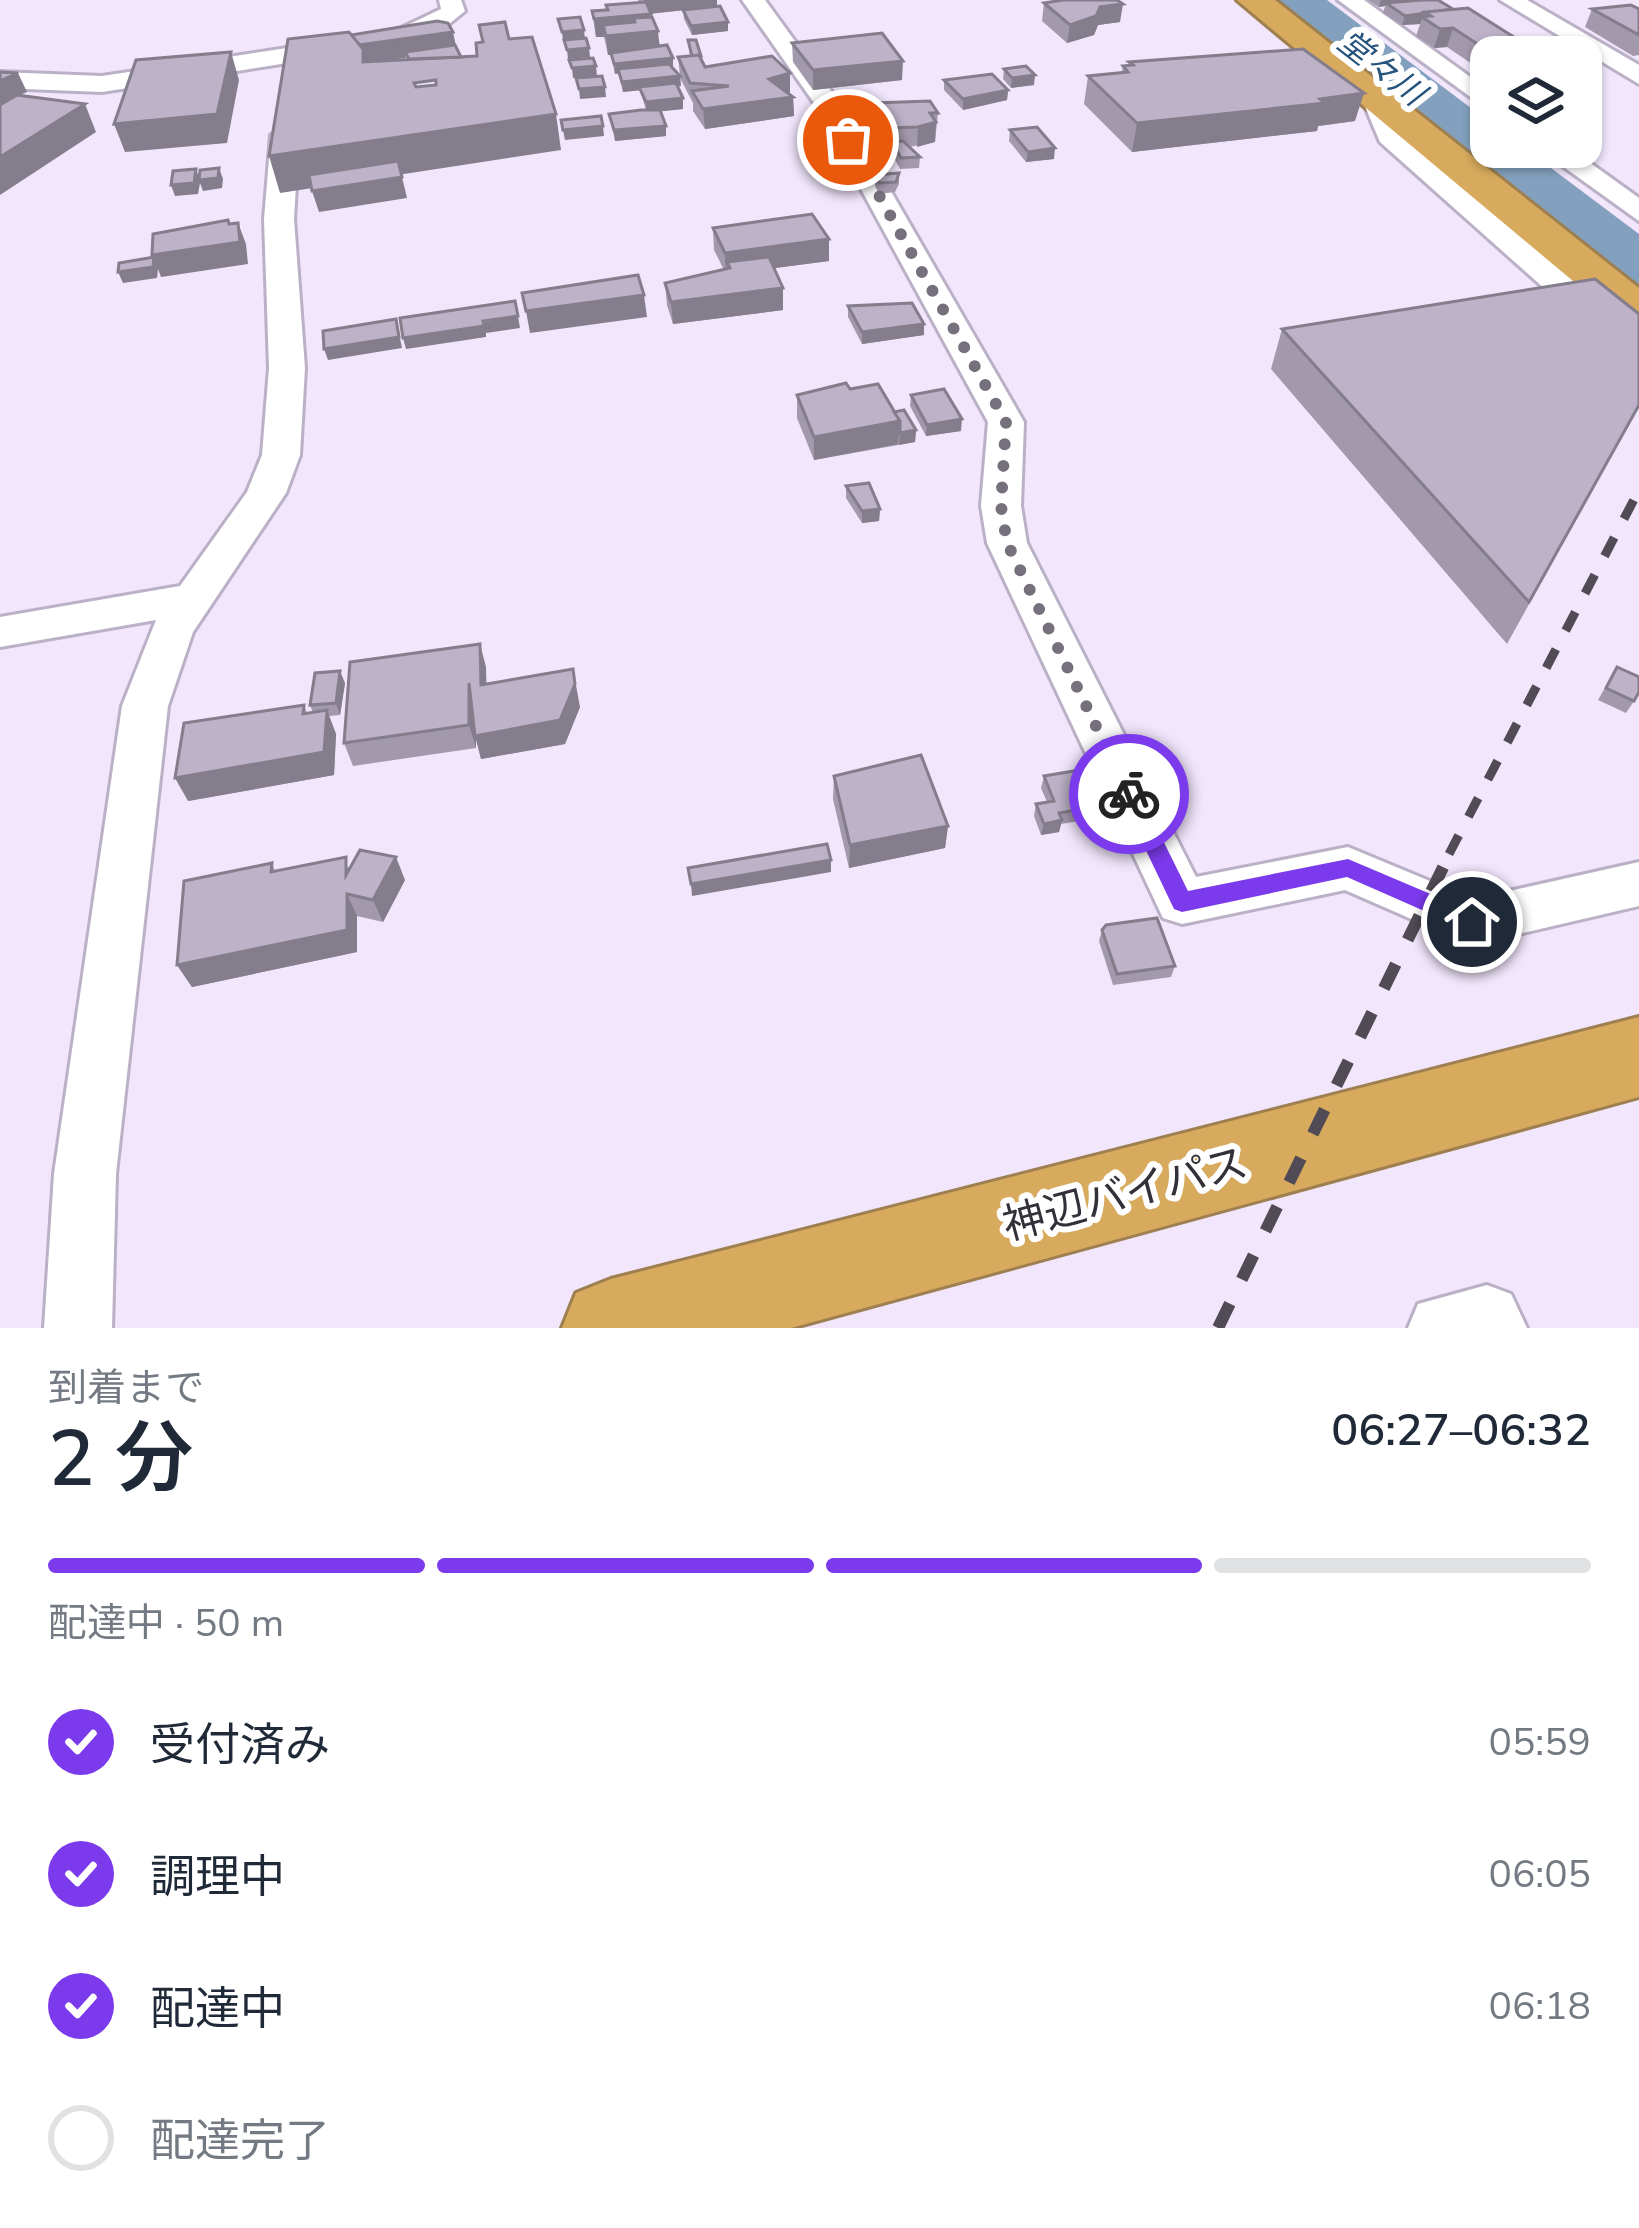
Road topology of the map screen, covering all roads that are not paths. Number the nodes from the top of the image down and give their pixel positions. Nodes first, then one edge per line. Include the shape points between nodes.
1 (450, 0) edge
2 (753, 0) edge
3 (1254, 0) edge
4 (1349, 0) edge
5 (1511, 0) edge
6 (290, 55) junction
7 (1639, 76) edge
8 (0, 80) edge
9 (1470, 89) edge
10 (1374, 97) junction
11 (1579, 168) edge
12 (1639, 212) edge
13 (1639, 312) edge
14 (1639, 355) edge
15 (197, 598) junction
16 (0, 632) edge
17 (1639, 884) edge
18 (1639, 1057) edge
19 (78, 1328) edge
20 (611, 1328) edge
21 (1442, 1328) edge
22 (1493, 1328) edge

1 - 6 street via 452,11 430,28
2 - 17 street via 827,103 1006,422 1007,543 1182,902 1348,868 1472,922
3 - 10 highway
4 - 9 street
5 - 7 street
6 - 8 street via 102,84
6 - 15 street via 279,219 287,368 281,455 266,493
10 - 13 highway
10 - 14 street via 1390,136
11 - 12 street
15 - 16 street
15 - 19 street via 172,630 145,706 85,1174
18 - 20 highway, 神辺バイパス
21 - 22 street via 1487,1318

